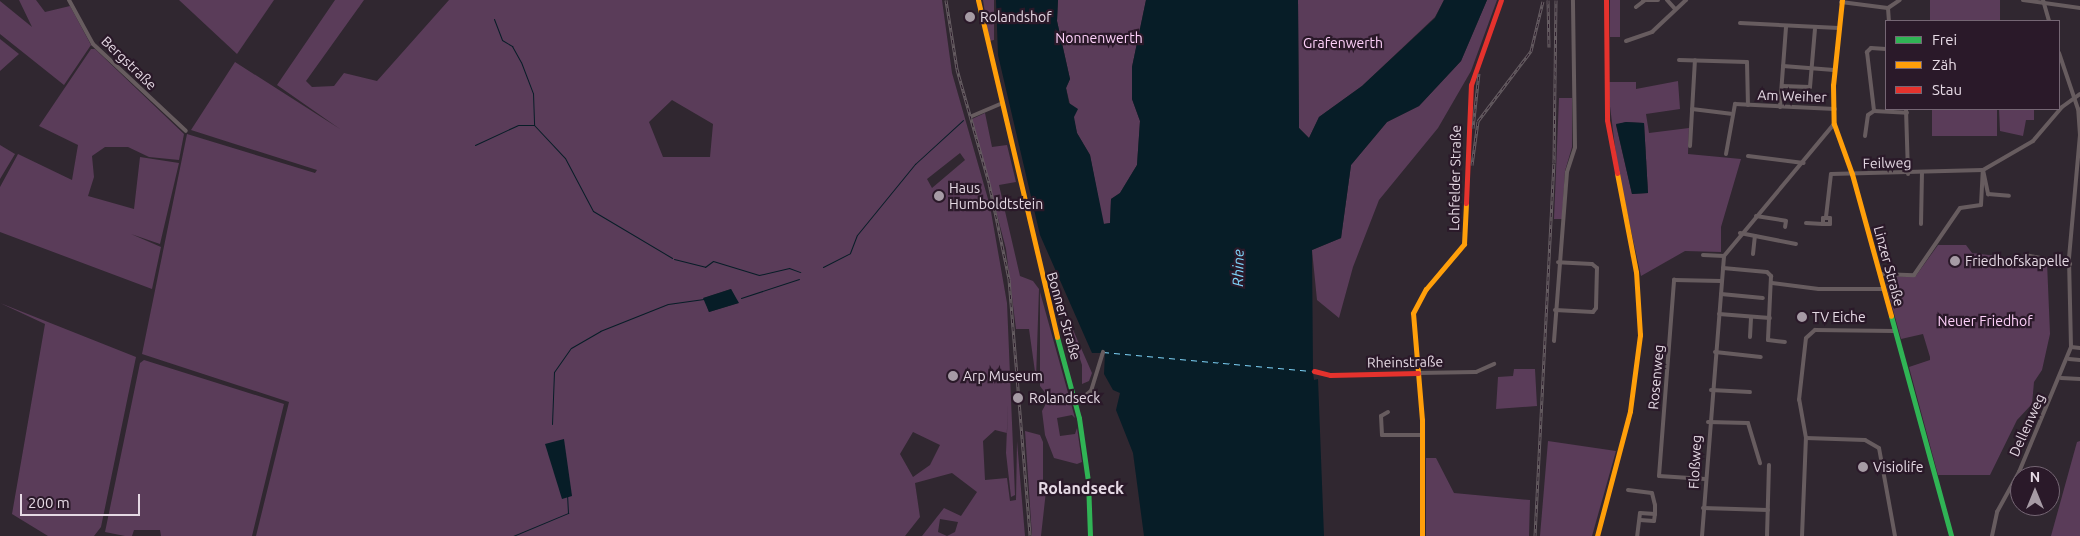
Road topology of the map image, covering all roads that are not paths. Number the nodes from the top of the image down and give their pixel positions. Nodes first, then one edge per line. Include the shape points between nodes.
1 (70, 0) edge
2 (978, 0) edge
3 (1501, 0) edge
4 (1573, 0) edge
5 (1606, 0) edge
6 (1644, 0) edge
7 (1658, 0) edge
8 (1667, 0) edge
9 (1686, 0) edge
10 (1900, 0) edge
11 (2023, 0) edge
12 (1842, 1) edge
13 (2042, 2) edge
14 (1636, 7) dead end
15 (1888, 8) junction
16 (2080, 8) edge
17 (1675, 9) junction
18 (1889, 20) edge
19 (2049, 20) edge
20 (1740, 23) dead end
21 (1786, 27) junction
22 (1839, 28) junction
23 (1815, 29) junction
24 (1626, 41) dead end
25 (1885, 49) edge
26 (2060, 56) edge
27 (1679, 60) dead end
28 (1695, 60) junction
29 (1783, 66) junction
30 (1811, 68) junction
31 (1834, 70) junction
32 (1782, 86) junction
33 (2080, 94) edge
34 (2074, 98) junction
35 (1000, 104) junction
36 (1748, 105) junction
37 (1780, 107) junction
38 (1692, 109) junction
39 (1835, 109) junction
40 (1874, 111) junction
41 (1907, 111) edge
42 (1731, 114) junction
43 (972, 116) dead end
44 (1834, 124) junction
45 (186, 131) dead end
46 (2080, 135) edge
47 (1865, 136) dead end
48 (1690, 146) dead end
49 (1726, 154) dead end
50 (1748, 156) dead end
51 (1804, 163) junction
52 (1983, 170) junction
53 (1922, 173) junction
54 (1852, 174) junction
55 (1908, 174) junction
56 (2009, 196) dead end
57 (1756, 216) junction
58 (1806, 223) dead end
59 (1921, 224) dead end
60 (1785, 227) dead end
61 (1740, 233) junction
62 (1755, 236) junction
63 (1796, 244) dead end
64 (1752, 254) dead end
65 (1703, 255) dead end
66 (2025, 255) dead end
67 (1724, 256) junction
68 (1558, 262) junction
69 (2070, 264) junction
70 (1723, 268) junction
71 (1880, 274) junction
72 (1721, 281) junction
73 (1772, 283) junction
74 (1883, 289) junction
75 (1721, 294) junction
76 (1763, 298) dead end
77 (1555, 310) junction
78 (1719, 314) junction
79 (1751, 317) junction
80 (1770, 318) junction
81 (1894, 331) junction
82 (1750, 337) dead end
83 (1554, 341) dead end
84 (1785, 342) dead end
85 (2071, 347) junction
86 (2080, 348) edge
87 (1103, 352) dead end
88 (1715, 352) junction
89 (1761, 357) dead end
90 (2069, 359) junction
91 (2080, 360) edge
92 (1494, 364) dead end
93 (1314, 371) dead end
94 (1418, 373) junction
95 (2061, 378) junction
96 (2080, 379) edge
97 (1712, 390) junction
98 (1750, 392) dead end
99 (1076, 403) junction
100 (1388, 412) dead end
101 (1708, 422) junction
102 (1422, 435) junction
103 (1806, 438) junction
104 (1760, 463) dead end
105 (1769, 465) dead end
106 (1705, 479) junction
107 (1628, 490) dead end
108 (1703, 508) junction
109 (1768, 510) junction
110 (1654, 514) junction
111 (1640, 520) junction
112 (1090, 536) edge
113 (1422, 536) edge
114 (1597, 536) edge
115 (1637, 536) edge
116 (1702, 536) edge
117 (1767, 536) edge
118 (1802, 536) edge
119 (1895, 536) edge
120 (1951, 536) edge
121 (1992, 536) edge

1 - 45 street, Bergstraße via 93,44
2 - 35 street, Bonner Straße
3 - 94 street, Lohfelder Straße via 1480,54 1468,105 1464,244 1426,289 1414,311
4 - 68 street via 1575,147 1566,172
5 - 114 street via 1607,120 1636,272 1640,335 1630,411
6 - 7 street
6 - 14 street
8 - 17 street
9 - 17 street
10 - 15 street
11 - 13 street
12 - 15 street
12 - 22 street, Linzer Straße
13 - 16 street
13 - 19 street
15 - 18 street
17 - 24 street via 1652,32
20 - 21 street
21 - 23 street
21 - 29 street
22 - 23 street
22 - 31 street, Linzer Straße
23 - 30 street
25 - 40 street via 1871,48 1867,52
26 - 34 street, Dellenweg
27 - 28 street, Am Weiher
28 - 36 street, Am Weiher via 1747,62
28 - 38 street
29 - 30 street
29 - 32 street
30 - 31 street
30 - 32 street via 1810,87
31 - 39 street, Linzer Straße
32 - 37 street
33 - 34 street
34 - 46 street, Dellenweg
34 - 52 street via 2033,141
35 - 43 street
35 - 99 street, Bonner Straße
36 - 37 street, Am Weiher
36 - 42 street, Am Weiher via 1734,104
37 - 39 street, Am Weiher
38 - 42 street
38 - 48 street
39 - 44 street, Linzer Straße
40 - 41 street
40 - 47 street via 1868,115
41 - 55 street
42 - 49 street
44 - 51 street
44 - 54 street, Linzer Straße
46 - 69 street, Dellenweg
50 - 51 street
51 - 57 street
52 - 53 street, Feilweg
52 - 56 street via 1988,194
52 - 71 street via 1981,205 1960,208 1914,275
53 - 55 street, Feilweg
53 - 59 street, Feilweg
54 - 55 street, Feilweg
54 - 58 street, Feilweg via 1829,177 1823,224
54 - 71 street, Linzer Straße
57 - 60 street via 1786,221
57 - 61 street
61 - 62 street
61 - 67 street
62 - 63 street
62 - 64 street
65 - 67 street
66 - 69 street
67 - 70 street, Floßweg
68 - 77 street
68 - 77 street via 1592,264 1597,268 1596,308 1593,312
69 - 85 street, Dellenweg
70 - 72 street, Floßweg
70 - 73 street via 1767,272
71 - 74 street, Linzer Straße
72 - 75 street, Floßweg
72 - 106 street, Rosenweg via 1674,280 1659,476
73 - 74 street via 1819,289
73 - 80 street
74 - 81 street, Linzer Straße
75 - 76 street
75 - 78 street, Floßweg
77 - 83 street
78 - 79 street
78 - 88 street, Floßweg
79 - 80 street
79 - 82 street
80 - 84 street via 1768,340
81 - 103 street via 1815,330 1806,338 1799,407
81 - 120 street, Linzer Straße
85 - 86 street
85 - 90 street, Dellenweg
87 - 99 street via 1091,391
88 - 89 street
88 - 97 street, Floßweg
90 - 91 street
90 - 95 street, Dellenweg
92 - 94 street, Rheinstraße via 1476,372
93 - 94 street, Rheinstraße via 1330,375
94 - 102 street, Lohfelder Straße
95 - 96 street
95 - 121 street, Dellenweg via 1997,512
97 - 98 street
97 - 101 street, Floßweg
99 - 112 street, Bonner Straße via 1087,465
100 - 102 street via 1382,416 1382,435
101 - 104 street via 1748,423
101 - 106 street, Floßweg
102 - 113 street, Lohfelder Straße
103 - 118 street
103 - 119 street via 1865,440 1878,448
105 - 109 street
106 - 108 street, Floßweg
107 - 110 street via 1652,493
108 - 109 street
108 - 116 street, Floßweg
109 - 117 street
110 - 111 street via 1654,521
110 - 111 street via 1640,512
111 - 115 street

